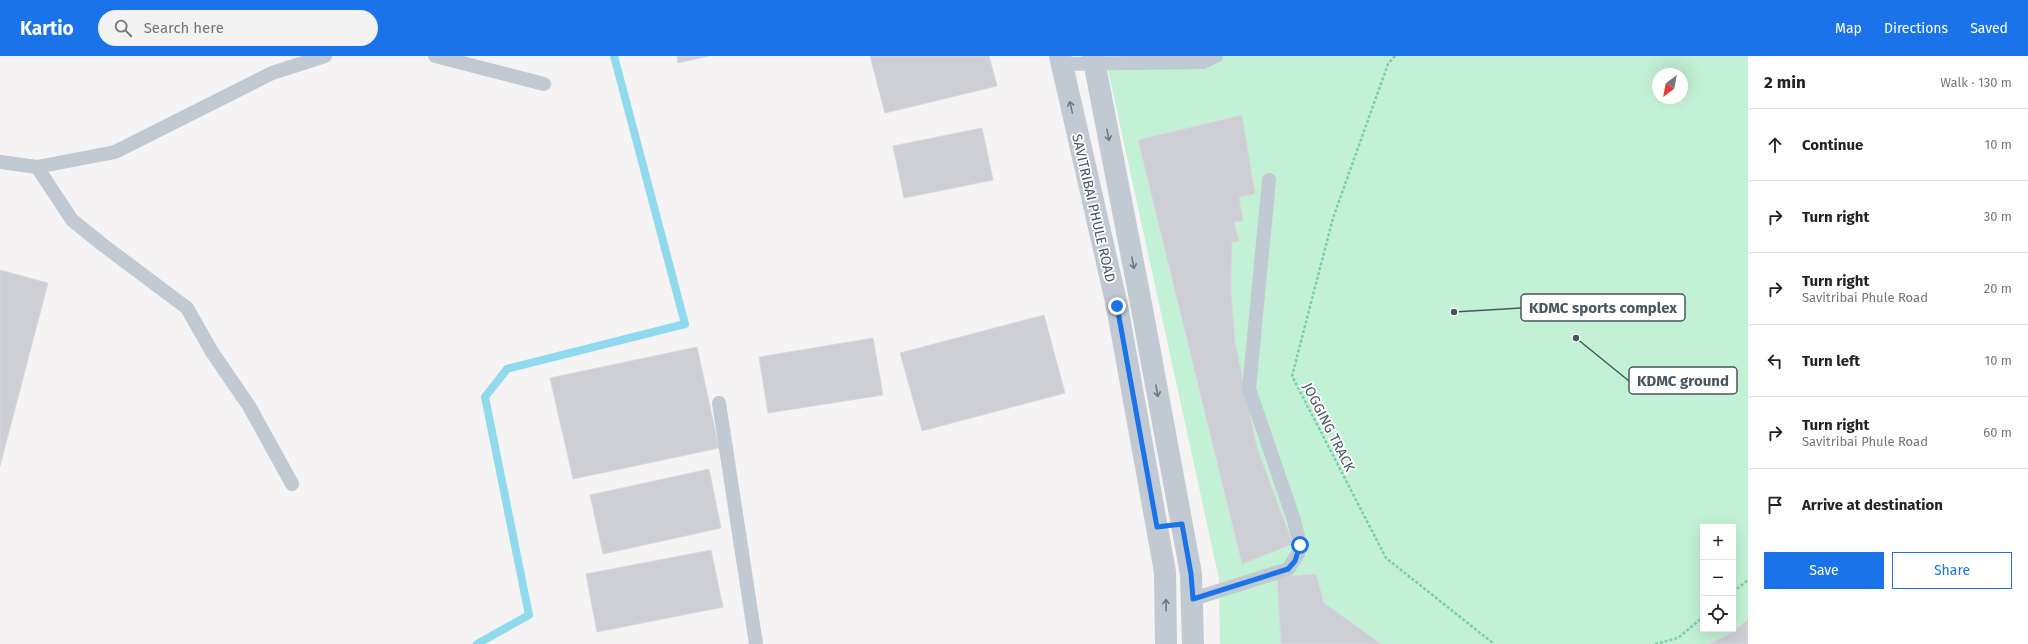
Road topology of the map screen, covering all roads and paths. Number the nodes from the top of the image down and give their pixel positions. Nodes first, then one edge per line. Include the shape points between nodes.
1 (325, 56) edge
2 (435, 56) edge
3 (1216, 56) edge
4 (1395, 56) edge
5 (1094, 59) edge
6 (1061, 60) edge
7 (544, 84) dead end
8 (0, 162) edge
9 (37, 167) junction
10 (1269, 180) dead end
11 (719, 403) dead end
12 (292, 484) dead end
13 (1182, 524) junction
14 (1157, 527) junction
15 (1748, 580) edge
16 (1736, 590) edge
17 (1193, 599) junction
18 (1700, 620) edge
19 (756, 644) edge
20 (1166, 644) edge
21 (1193, 644) edge
22 (1494, 644) edge
23 (1655, 644) edge

1 - 9 lane via 272,73 115,152
2 - 7 lane
3 - 5 lane via 1203,62
4 - 22 path, JOGGING TRACK via 1388,64 1333,218 1292,376 1386,558
5 - 6 lane
5 -> 13 street, SAVITRIBAI PHULE ROAD
14 -> 6 street, SAVITRIBAI PHULE ROAD via 1117,306
8 - 9 lane
9 - 12 lane via 72,220 187,308 212,352 249,406
10 - 17 lane via 1249,389 1294,520 1300,545 1298,554 1288,569
11 - 19 lane
13 - 14 street
13 - 17 street, SAVITRIBAI PHULE ROAD
20 -> 14 street, SAVITRIBAI PHULE ROAD via 1165,572
15 - 16 path
17 - 21 street, SAVITRIBAI PHULE ROAD
18 - 23 path via 1678,638

